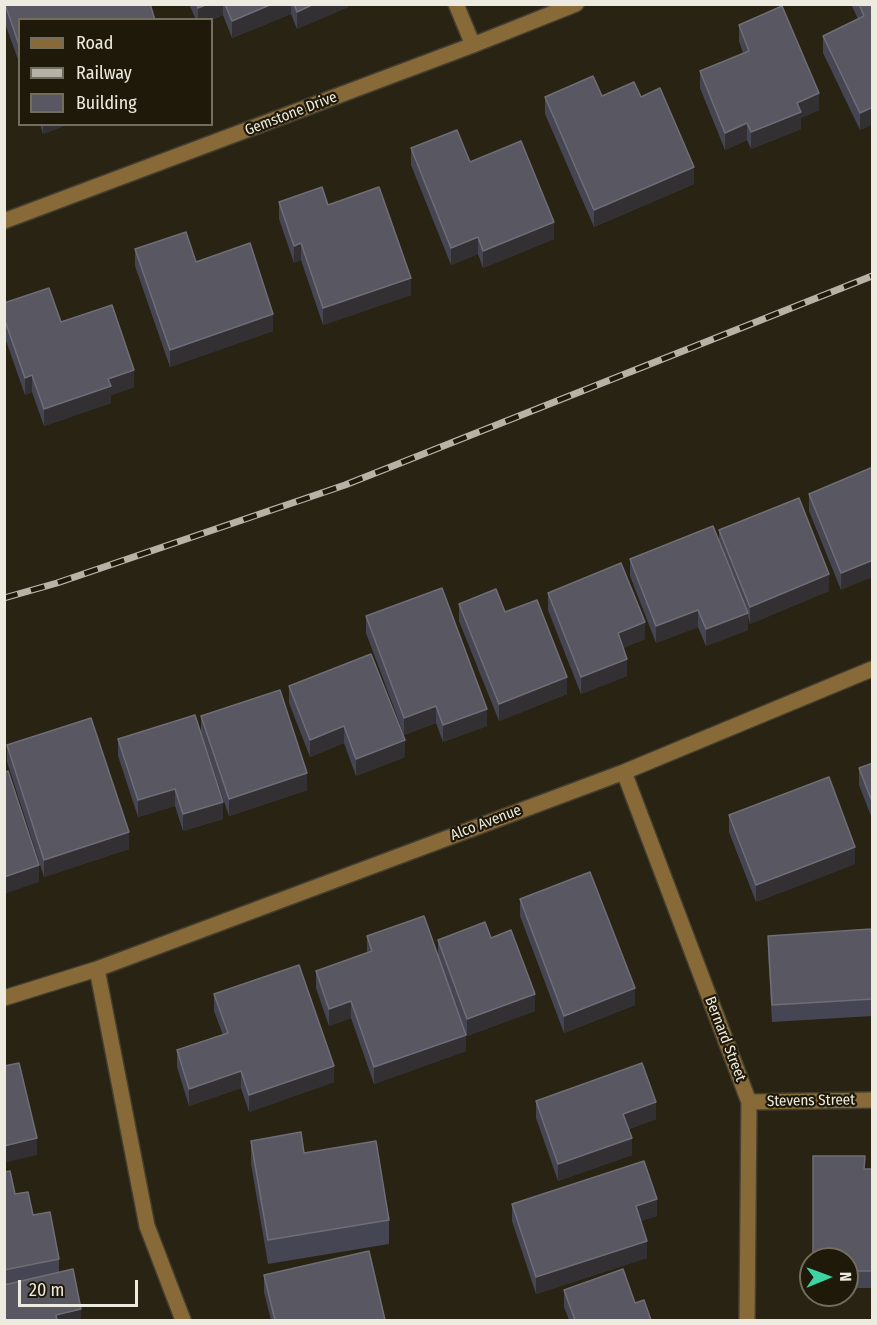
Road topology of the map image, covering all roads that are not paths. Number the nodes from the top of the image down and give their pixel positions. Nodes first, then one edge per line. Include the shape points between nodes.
1 (456, 4) edge
2 (576, 4) edge
3 (473, 45) junction
4 (4, 221) edge
5 (873, 669) edge
6 (624, 772) junction
7 (97, 969) junction
8 (4, 998) edge
9 (873, 1100) edge
10 (749, 1102) junction
11 (183, 1320) edge
12 (747, 1320) edge

1 - 3 street
2 - 3 street, Gemstone Drive
3 - 4 street, Gemstone Drive
5 - 6 street, Alco Avenue
6 - 7 street, Alco Avenue
6 - 10 street, Bernard Street
7 - 8 street, Alco Avenue
7 - 11 street via 147,1226
9 - 10 street, Stevens Street
10 - 12 street, Bernard Street

